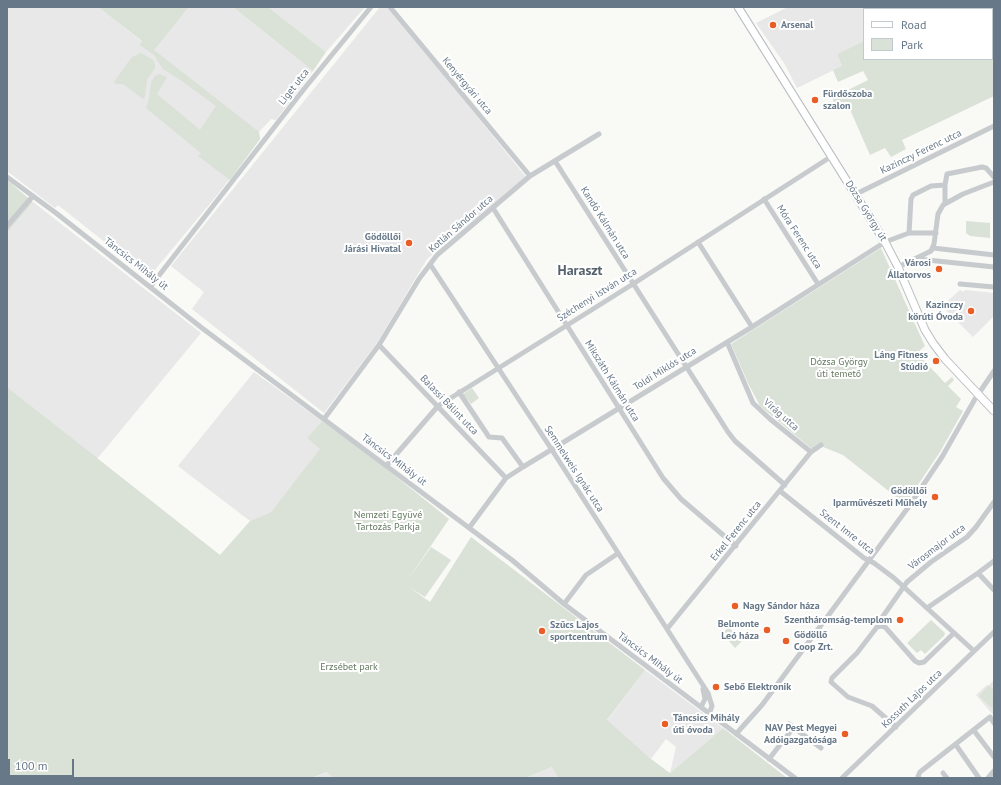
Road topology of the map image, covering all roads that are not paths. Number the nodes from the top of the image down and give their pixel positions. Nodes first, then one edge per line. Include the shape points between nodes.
1 (371, 7) edge
2 (390, 7) edge
3 (738, 7) edge
4 (994, 126) edge
5 (599, 134) dead end
6 (832, 156) junction
7 (555, 161) junction
8 (530, 176) junction
9 (7, 177) edge
10 (994, 177) edge
11 (994, 182) edge
12 (945, 185) junction
13 (856, 194) junction
14 (33, 196) junction
15 (764, 199) junction
16 (945, 203) junction
17 (493, 208) junction
18 (7, 226) edge
19 (909, 233) junction
20 (936, 233) junction
21 (698, 242) junction
22 (885, 242) junction
23 (933, 248) junction
24 (994, 255) edge
25 (917, 259) junction
26 (430, 264) junction
27 (898, 267) junction
28 (994, 267) edge
29 (633, 284) junction
30 (818, 284) junction
31 (960, 284) dead end
32 (150, 287) junction
33 (994, 287) edge
34 (567, 325) junction
35 (752, 327) junction
36 (727, 342) junction
37 (380, 345) junction
38 (686, 367) junction
39 (498, 368) junction
40 (994, 371) edge
41 (459, 392) junction
42 (978, 395) junction
43 (438, 406) junction
44 (619, 409) junction
45 (994, 411) edge
46 (324, 419) junction
47 (821, 445) dead end
48 (552, 450) junction
49 (812, 452) junction
50 (387, 465) junction
51 (523, 467) junction
52 (506, 478) junction
53 (785, 485) junction
54 (780, 490) junction
55 (994, 502) edge
56 (470, 528) junction
57 (736, 546) junction
58 (617, 554) junction
59 (868, 560) junction
60 (994, 561) edge
61 (978, 573) junction
62 (903, 586) junction
63 (994, 590) edge
64 (564, 604) junction
65 (927, 608) junction
66 (881, 619) dead end
67 (667, 629) junction
68 (994, 632) edge
69 (954, 633) junction
70 (974, 651) junction
71 (702, 684) junction
72 (701, 707) junction
73 (709, 714) junction
74 (994, 723) edge
75 (896, 727) junction
76 (975, 732) dead end
77 (736, 734) junction
78 (956, 745) junction
79 (821, 748) dead end
80 (994, 757) edge
81 (769, 759) junction
82 (994, 771) edge
83 (943, 773) dead end
84 (795, 778) edge
85 (842, 778) edge
86 (919, 778) edge
87 (947, 778) edge
88 (979, 778) edge
89 (988, 778) edge

1 - 32 street, Liget utca
2 - 8 street, Kenyérgyári utca
3 - 6 main road, Dózsa György út
4 - 13 street, Kazinczy Ferenc utca
5 - 7 street, Kotlán Sándor utca
6 - 13 main road, Dózsa György út
6 - 15 street, Széchenyi István utca
7 - 8 street, Kotlán Sándor utca
7 - 29 street, Kandó Kálmán utca
8 - 17 street, Kotlán Sándor utca
9 - 14 street, Táncsics Mihály út
10 - 12 street via 982,167 950,172 946,176
11 - 16 street
12 - 16 street
12 - 19 street via 932,186 913,195
13 - 22 main road, Dózsa György út
14 - 18 street
14 - 32 street, Táncsics Mihály út
15 - 21 street, Széchenyi István utca
15 - 30 street, Móra Ferenc utca
16 - 20 street via 939,210
17 - 26 street, Kotlán Sándor utca via 437,255
17 - 34 street, Mikszáth Kálmán utca
19 - 20 street
19 - 22 street, Toldi Miklós utca
20 - 23 street
21 - 29 street, Széchenyi István utca
21 - 35 street
22 - 27 main road, Dózsa György út
22 - 30 street, Toldi Miklós utca
23 - 24 street
23 - 25 street
25 - 27 street
25 - 28 street
26 - 37 street, Kotlán Sándor utca
26 - 39 street, Semmelweis Ignác utca
27 - 42 main road, Dózsa György út via 933,343
29 - 34 street, Széchenyi István utca
29 - 38 street, Kandó Kálmán utca
30 - 35 street, Toldi Miklós utca
31 - 33 street
32 - 46 street, Táncsics Mihály út
34 - 39 street, Széchenyi István utca
34 - 44 street, Mikszáth Kálmán utca
35 - 36 street, Toldi Miklós utca
36 - 38 street, Toldi Miklós utca
36 - 49 street, Virág utca via 753,403
37 - 43 street, Balassi Bálint utca
37 - 46 street, Kotlán Sándor utca
38 - 44 street, Toldi Miklós utca
38 - 53 street, Kandó Kálmán utca via 731,436
39 - 41 street, Széchenyi István utca
39 - 48 street, Semmelweis Ignác utca
40 - 42 street
41 - 43 street, Széchenyi István utca
41 - 51 street via 489,437 502,438
42 - 45 main road, Dózsa György út
42 - 59 street via 921,489
43 - 50 street, Széchenyi István utca
43 - 52 street, Balassi Bálint utca
44 - 48 street, Toldi Miklós utca
44 - 57 street, Mikszáth Kálmán utca via 672,490
46 - 50 street, Táncsics Mihály út
47 - 49 street, Erkel Ferenc utca
48 - 51 street, Toldi Miklós utca
48 - 58 street, Semmelweis Ignác utca
49 - 53 street, Erkel Ferenc utca
50 - 56 street, Táncsics Mihály út
51 - 52 street, Toldi Miklós utca
52 - 56 street, Toldi Miklós utca
53 - 54 street, Erkel Ferenc utca
54 - 57 street, Erkel Ferenc utca
54 - 59 street, Szent Imre utca
55 - 62 street, Városmajor utca via 967,537 931,562
56 - 64 street, Táncsics Mihály út
57 - 67 street, Erkel Ferenc utca
58 - 64 street via 586,575
58 - 67 street, Semmelweis Ignác utca
59 - 62 street, Szent Imre utca
59 - 77 street via 766,699
60 - 61 street
61 - 63 street
61 - 65 street
62 - 65 street, Szent Imre utca
62 - 66 street
64 - 72 street, Táncsics Mihály út
65 - 69 street, Szent Imre utca
67 - 71 street, Semmelweis Ignác utca
68 - 70 street, Kossuth Lajos utca
69 - 70 street, Szent Imre utca
69 - 75 street via 920,663 915,661 885,628 878,626 857,653 832,678 831,682 848,697 872,706
70 - 75 street, Kossuth Lajos utca
71 - 72 street via 705,698
71 - 73 street, Semmelweis Ignác utca via 712,703
72 - 73 street, Táncsics Mihály út
73 - 77 street, Táncsics Mihály út
74 - 78 street via 990,717
75 - 85 street, Kossuth Lajos utca
76 - 80 street
77 - 81 street, Táncsics Mihály út
78 - 86 street via 920,772
78 - 88 street
79 - 81 street via 792,726
81 - 84 street, Táncsics Mihály út
82 - 89 street
83 - 87 street

